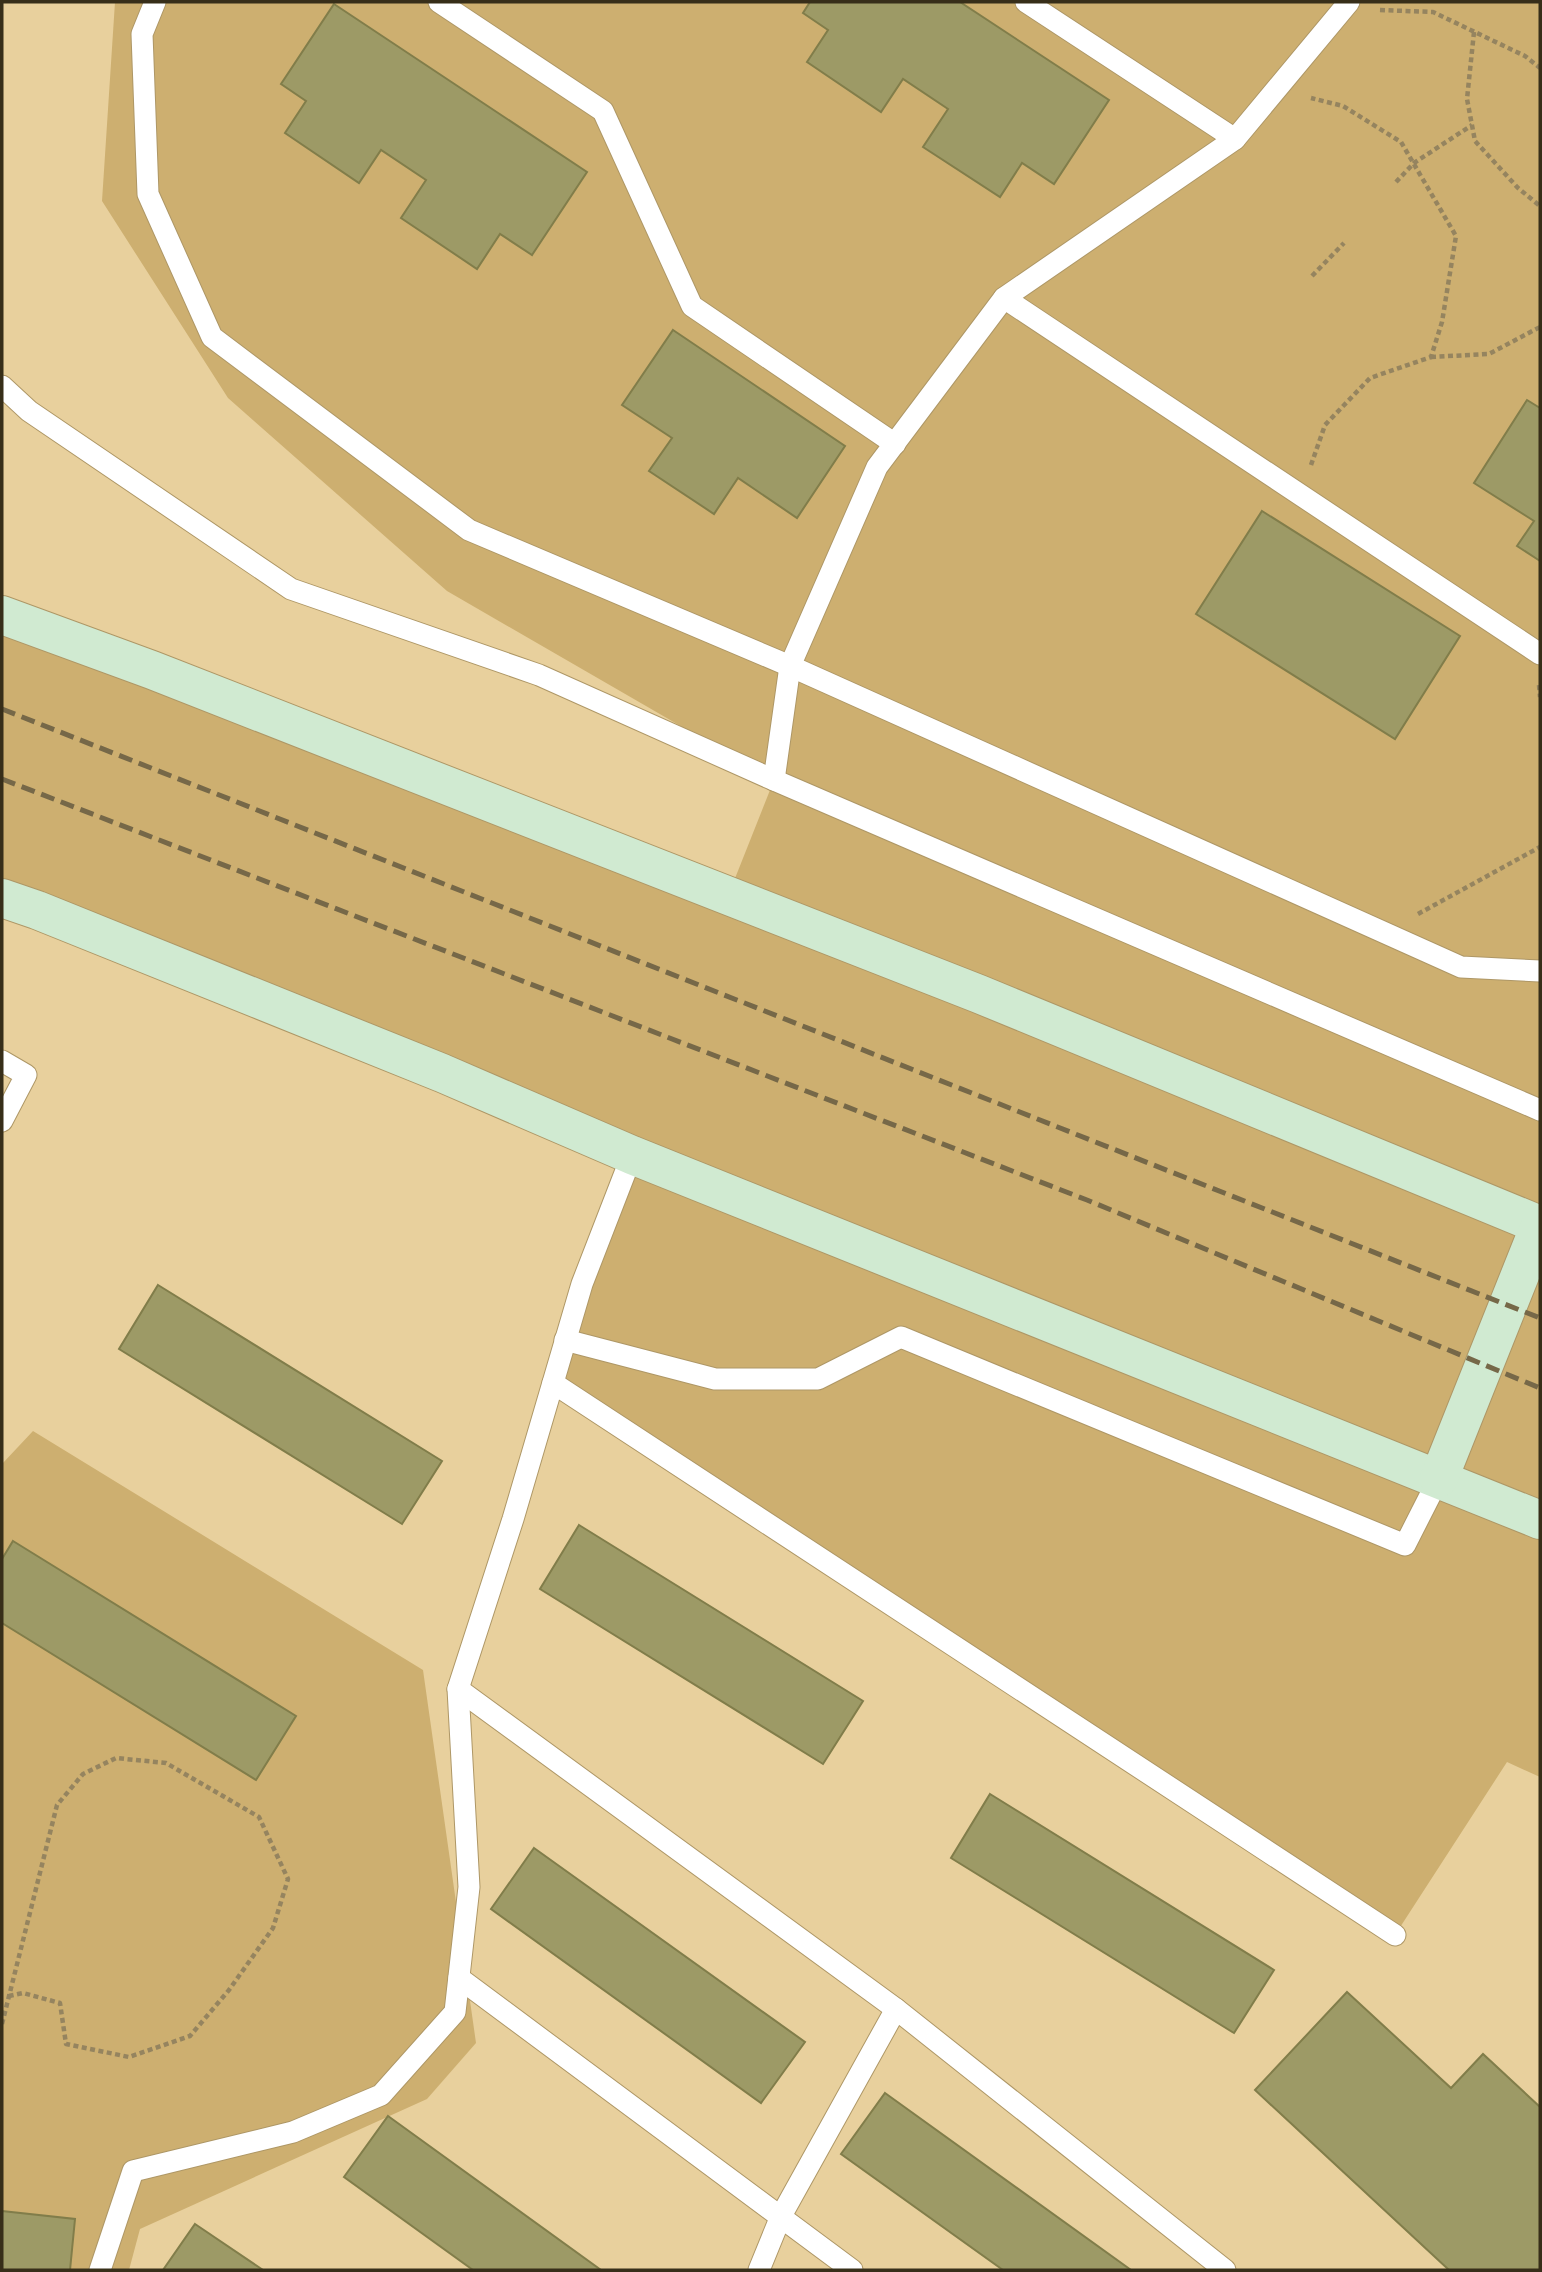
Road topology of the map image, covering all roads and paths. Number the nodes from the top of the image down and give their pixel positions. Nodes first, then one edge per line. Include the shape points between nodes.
1 (155, 2) edge
2 (439, 2) edge
3 (1026, 2) edge
4 (1346, 5) edge
5 (1474, 32) junction
6 (1540, 68) edge
7 (1277, 89) junction
8 (1472, 125) junction
9 (1235, 139) junction
10 (1414, 163) junction
11 (1396, 182) dead end
12 (1540, 205) edge
13 (1344, 243) dead end
14 (1312, 276) dead end
15 (1004, 298) junction
16 (1540, 327) edge
17 (1432, 357) junction
18 (2, 386) edge
19 (895, 444) junction
20 (1309, 500) junction
21 (2, 615) edge
22 (1540, 654) edge
23 (790, 666) junction
24 (774, 780) junction
25 (1540, 847) edge
26 (2, 898) edge
27 (1385, 932) junction
28 (1540, 971) edge
29 (2, 1061) edge
30 (1540, 1110) edge
31 (2, 1121) edge
32 (632, 1155) junction
33 (1540, 1225) edge
34 (565, 1340) junction
35 (553, 1383) junction
36 (1439, 1478) junction
37 (1540, 1520) edge
38 (458, 1689) junction
39 (1395, 1936) dead end
40 (459, 1979) junction
41 (9, 1996) junction
42 (896, 2009) junction
43 (2, 2024) edge
44 (781, 2216) junction
45 (100, 2270) edge
46 (759, 2270) edge
47 (852, 2270) edge
48 (1225, 2270) edge

1 - 23 lane via 142,34 148,194 212,337 469,530
2 - 19 lane via 603,111 692,306
3 - 9 lane
4 - 5 path via 1433,12
4 - 7 lane
5 - 6 path
5 - 8 path via 1467,99
7 - 9 lane
7 - 10 path via 1343,106 1401,142
8 - 10 path
8 - 12 path via 1475,141
9 - 15 lane
10 - 11 path
10 - 17 path via 1456,236
13 - 14 path
15 - 19 lane
15 - 20 lane
16 - 17 path via 1489,354
17 - 20 path via 1370,378 1325,425 1309,471
18 - 24 lane via 29,411 291,589 539,674
19 - 23 lane via 877,467
20 - 22 lane
21 - 33 street via 979,994
23 - 24 lane
23 - 27 lane
24 - 30 lane
25 - 27 path
26 - 32 street via 442,1073
27 - 28 lane via 1461,967
29 - 31 lane via 26,1076
32 - 34 lane
32 - 36 street
33 - 36 street
34 - 35 lane
34 - 36 lane via 715,1379 818,1379 901,1337 1405,1545
35 - 38 lane
35 - 39 lane
36 - 37 street
38 - 40 lane via 469,1887
38 - 42 lane
40 - 44 lane
40 - 45 lane via 455,2012 381,2095 293,2133 133,2171
41 - 41 path via 23,1993 60,2003 66,2044 129,2057 190,2036 273,1927 288,1880 259,1817 166,1763 116,1758 83,1774 58,1805
41 - 43 path
42 - 44 lane
42 - 48 lane
44 - 46 lane
44 - 47 lane

